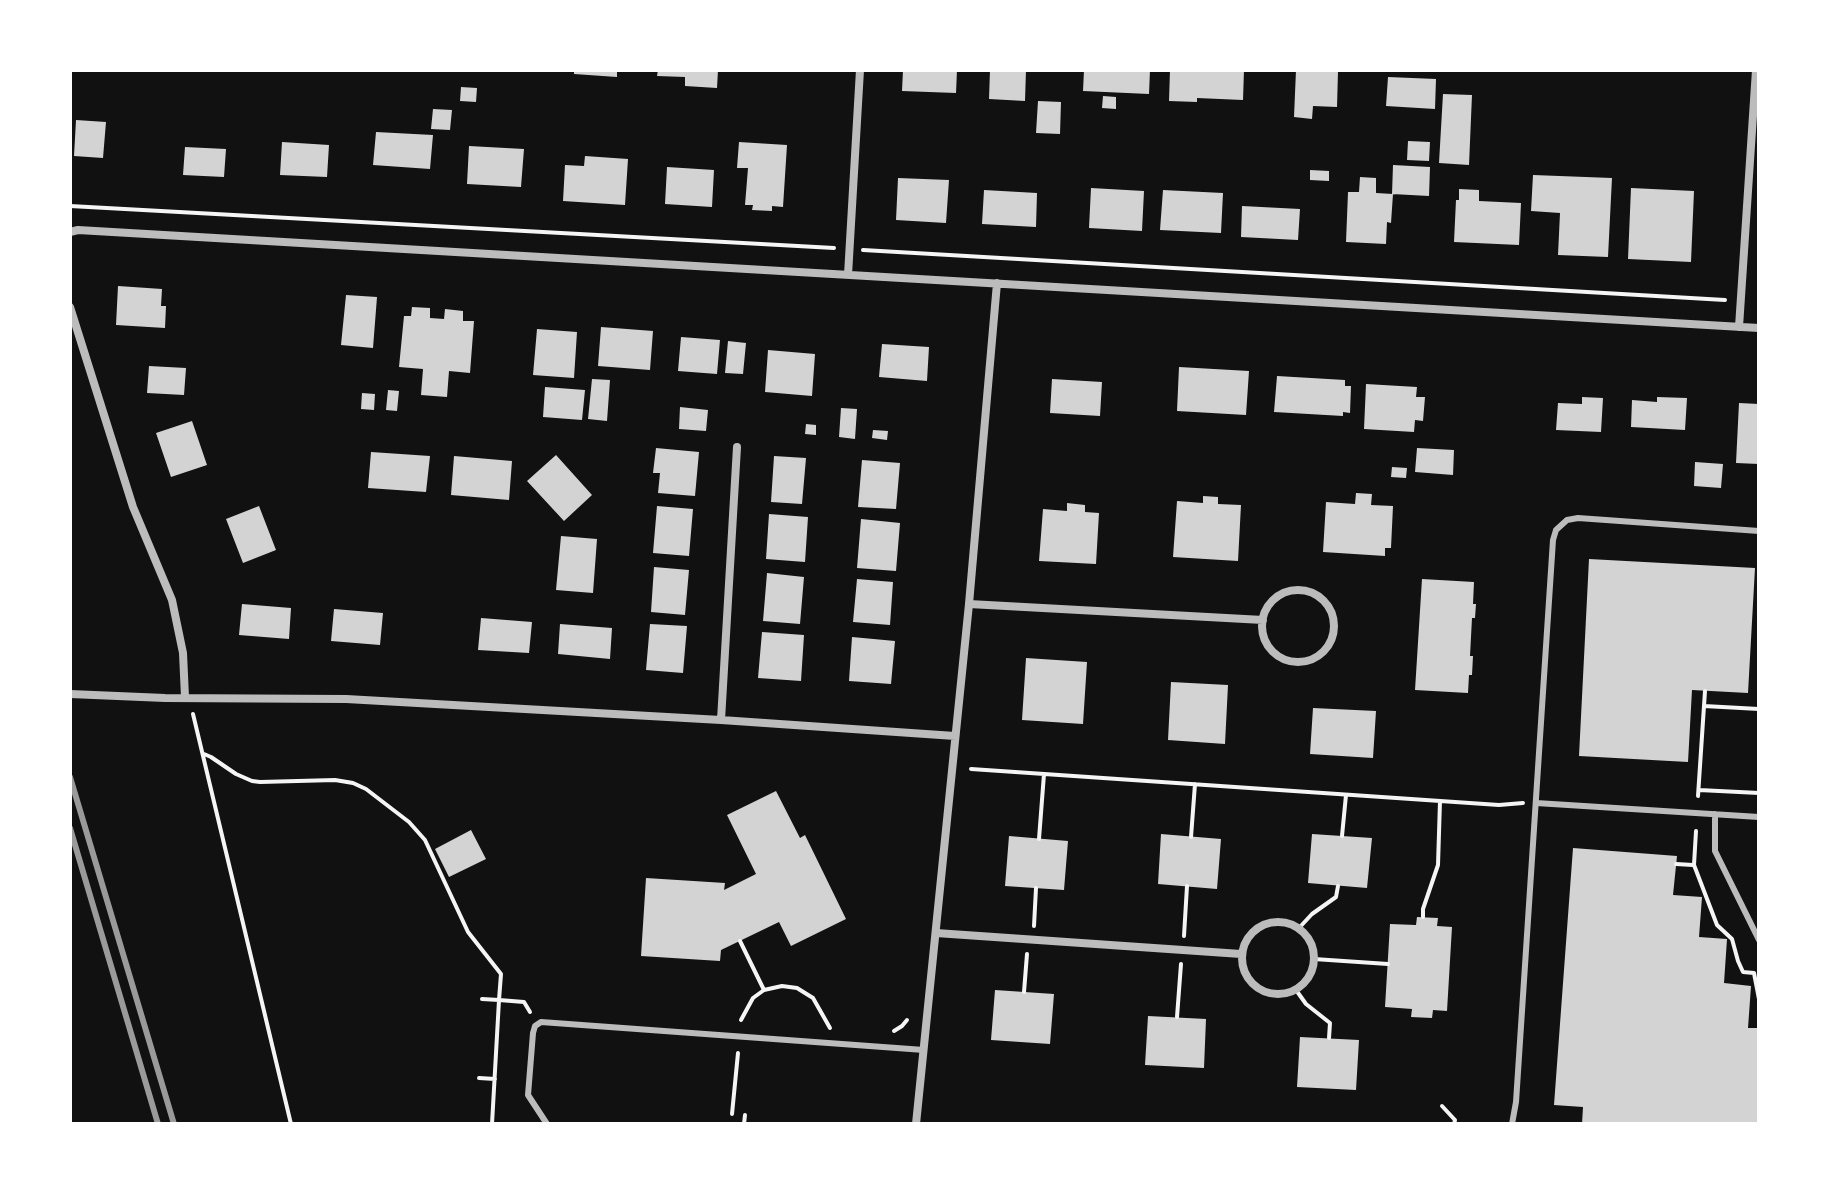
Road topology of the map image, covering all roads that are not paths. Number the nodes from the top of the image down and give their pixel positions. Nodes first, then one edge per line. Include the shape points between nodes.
1 (860, 70) edge
2 (1756, 70) edge
3 (70, 232) edge
4 (848, 275) junction
5 (997, 283) junction
6 (70, 307) edge
7 (1739, 327) junction
8 (1759, 328) edge
9 (737, 447) dead end
10 (1759, 531) edge
11 (969, 604) junction
12 (1263, 620) junction
13 (70, 694) edge
14 (185, 697) junction
15 (721, 720) junction
16 (955, 736) junction
17 (1536, 803) junction
18 (1715, 814) junction
19 (1759, 817) edge
20 (936, 933) junction
21 (1759, 940) edge
22 (1241, 954) junction
23 (924, 1050) junction
24 (547, 1124) edge
25 (916, 1124) edge
26 (1512, 1124) edge

1 - 4 street
2 - 7 street
3 - 4 street
4 - 5 street
5 - 7 street
5 - 11 street
6 - 14 street via 133,507 172,600
7 - 8 street
9 - 15 street
10 - 17 lane via 1578,518 1559,526 1553,540
11 - 12 street
11 - 16 street
12 - 12 street via 1267,645 1297,663 1321,655 1334,635 1332,611 1306,591 1294,590 1273,600
13 - 14 street
14 - 15 street via 346,699
15 - 16 street
16 - 20 street
17 - 18 lane
17 - 26 lane
18 - 19 lane
18 - 21 lane via 1715,851
20 - 22 street
20 - 23 street
22 - 22 street via 1254,986 1277,995 1296,990 1310,975 1314,959 1311,943 1299,928 1285,922 1252,932
23 - 24 lane via 541,1022 533,1033 528,1095
23 - 25 street

